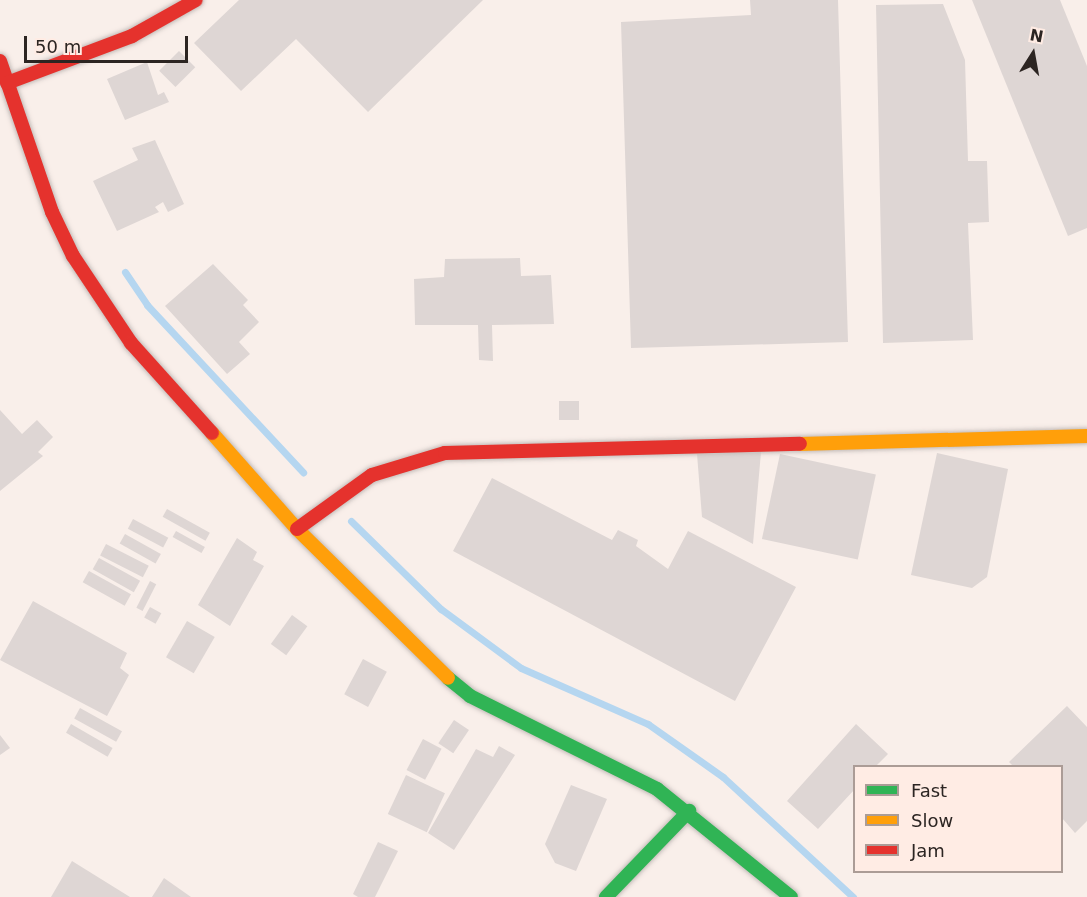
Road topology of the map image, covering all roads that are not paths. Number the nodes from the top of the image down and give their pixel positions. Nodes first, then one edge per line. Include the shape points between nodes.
1 (196, 0) edge
2 (0, 62) edge
3 (7, 83) junction
4 (1087, 436) edge
5 (297, 529) junction
6 (689, 811) junction
7 (606, 897) edge
8 (791, 897) edge

1 - 3 street via 132,36
2 - 3 street
3 - 5 street via 52,212 73,256 131,344
4 - 5 street via 445,453 372,475
5 - 6 street via 438,670 470,696 591,753
6 - 7 street
6 - 8 street

